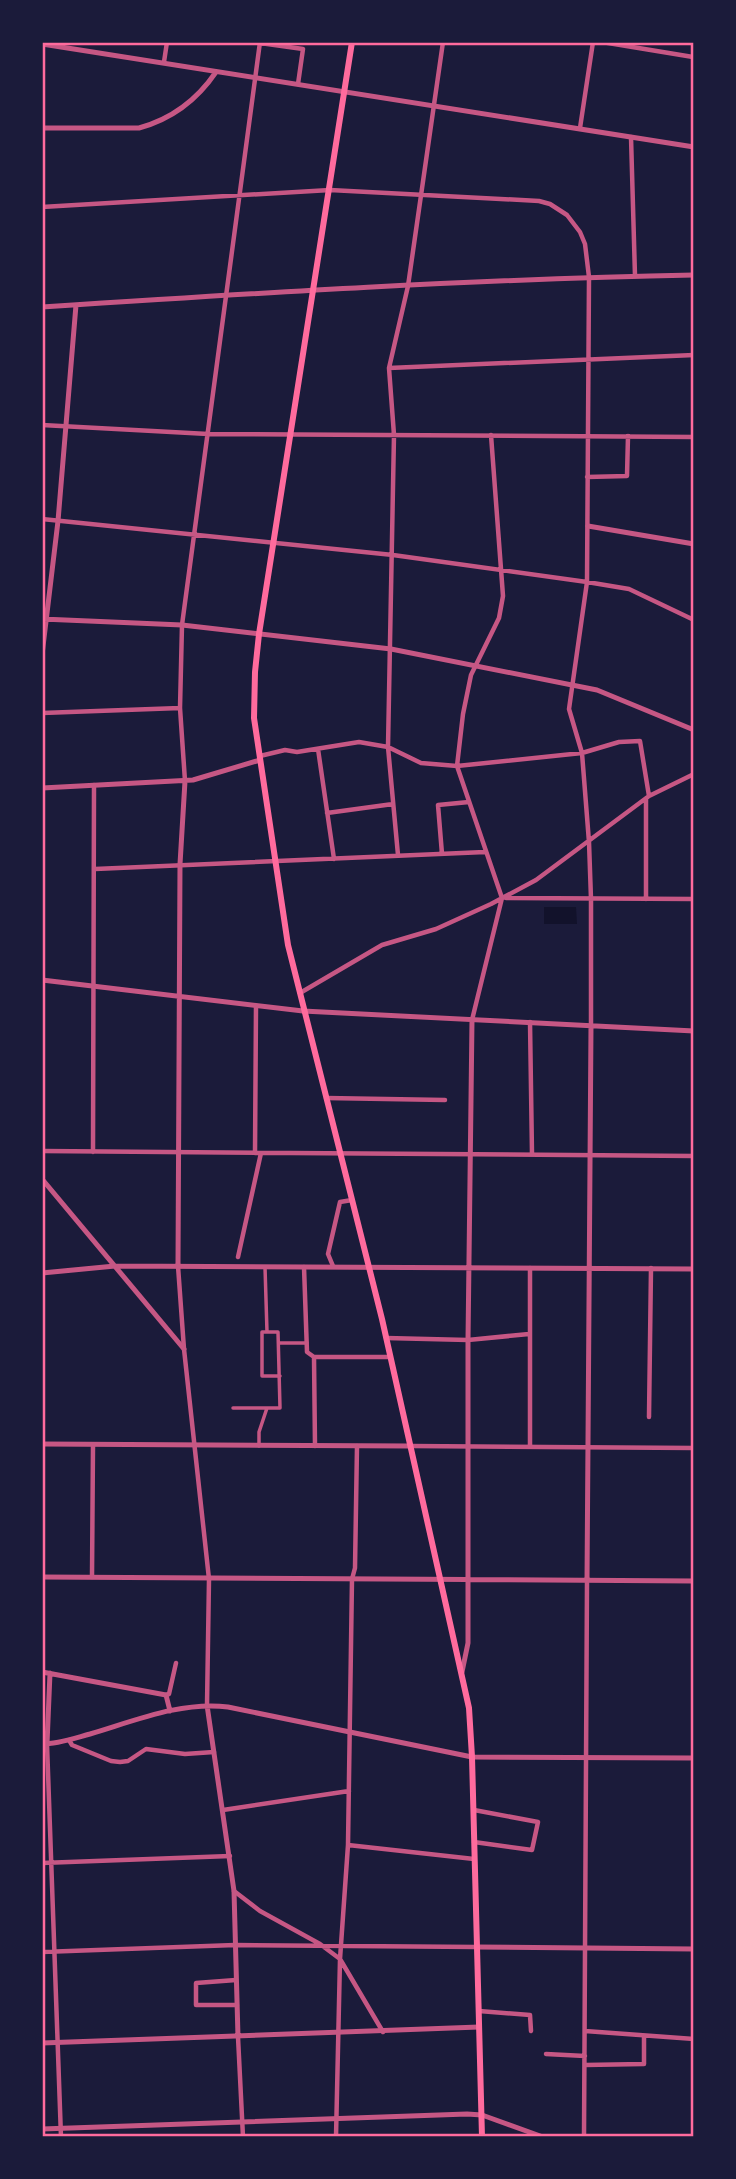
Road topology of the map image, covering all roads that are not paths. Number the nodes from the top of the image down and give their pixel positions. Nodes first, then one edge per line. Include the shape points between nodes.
1 (167, 42) edge
2 (260, 42) edge
3 (352, 42) edge
4 (443, 42) edge
5 (593, 42) edge
6 (602, 42) edge
7 (42, 44) edge
8 (694, 53) edge
9 (164, 62) junction
10 (216, 72) junction
11 (256, 77) junction
12 (298, 84) junction
13 (344, 92) junction
14 (434, 106) junction
15 (42, 128) edge
16 (580, 128) junction
17 (631, 136) junction
18 (694, 147) edge
19 (330, 190) junction
20 (421, 194) junction
21 (239, 197) junction
22 (42, 207) edge
23 (694, 275) edge
24 (635, 276) junction
25 (589, 277) junction
26 (408, 286) junction
27 (314, 290) junction
28 (227, 295) junction
29 (76, 305) junction
30 (42, 307) edge
31 (694, 355) edge
32 (587, 360) junction
33 (389, 368) junction
34 (42, 425) edge
35 (66, 427) junction
36 (292, 433) junction
37 (208, 434) junction
38 (394, 435) junction
39 (491, 435) junction
40 (587, 436) junction
41 (628, 436) junction
42 (694, 437) edge
43 (587, 477) junction
44 (42, 519) edge
45 (58, 521) junction
46 (588, 526) junction
47 (194, 535) junction
48 (274, 544) junction
49 (694, 544) edge
50 (393, 555) junction
51 (502, 570) junction
52 (587, 582) junction
53 (45, 619) edge
54 (694, 620) edge
55 (182, 625) junction
56 (259, 634) junction
57 (391, 649) junction
58 (42, 655) edge
59 (476, 664) junction
60 (571, 684) junction
61 (180, 708) junction
62 (42, 713) edge
63 (694, 730) edge
64 (388, 747) junction
65 (318, 748) junction
66 (582, 753) junction
67 (259, 758) junction
68 (457, 766) junction
69 (694, 774) edge
70 (185, 781) junction
71 (94, 785) junction
72 (42, 789) edge
73 (647, 797) junction
74 (469, 802) junction
75 (393, 804) junction
76 (327, 813) junction
77 (589, 842) junction
78 (485, 852) junction
79 (442, 854) junction
80 (398, 855) junction
81 (334, 859) junction
82 (274, 862) junction
83 (180, 864) junction
84 (95, 869) junction
85 (502, 898) junction
86 (591, 899) junction
87 (646, 899) junction
88 (694, 899) edge
89 (42, 980) edge
90 (94, 987) junction
91 (299, 993) junction
92 (179, 997) junction
93 (256, 1006) junction
94 (303, 1011) junction
95 (472, 1020) junction
96 (530, 1022) junction
97 (591, 1025) junction
98 (694, 1031) edge
99 (326, 1098) junction
100 (445, 1100) dead end
101 (42, 1151) edge
102 (93, 1152) junction
103 (178, 1152) junction
104 (341, 1152) junction
105 (258, 1153) junction
106 (470, 1153) junction
107 (532, 1154) junction
108 (590, 1156) junction
109 (694, 1156) edge
110 (42, 1179) edge
111 (352, 1200) junction
112 (238, 1257) dead end
113 (178, 1265) junction
114 (265, 1265) junction
115 (116, 1266) junction
116 (304, 1266) junction
117 (333, 1266) junction
118 (369, 1266) junction
119 (469, 1266) junction
120 (530, 1267) junction
121 (590, 1268) junction
122 (651, 1268) junction
123 (694, 1269) edge
124 (42, 1273) edge
125 (267, 1332) junction
126 (529, 1334) junction
127 (386, 1338) junction
128 (468, 1340) junction
129 (279, 1343) junction
130 (307, 1343) junction
131 (184, 1349) junction
132 (314, 1357) junction
133 (391, 1357) junction
134 (280, 1376) junction
135 (233, 1408) dead end
136 (267, 1408) junction
137 (649, 1417) dead end
138 (42, 1444) edge
139 (93, 1445) junction
140 (196, 1446) junction
141 (259, 1446) junction
142 (315, 1446) junction
143 (357, 1446) junction
144 (411, 1446) junction
145 (468, 1446) junction
146 (530, 1447) junction
147 (589, 1447) junction
148 (694, 1448) edge
149 (42, 1577) edge
150 (92, 1577) junction
151 (209, 1579) junction
152 (352, 1579) junction
153 (469, 1579) junction
154 (441, 1580) junction
155 (587, 1581) junction
156 (694, 1581) edge
157 (176, 1663) dead end
158 (42, 1672) edge
159 (462, 1672) junction
160 (50, 1673) junction
161 (166, 1695) junction
162 (207, 1705) junction
163 (170, 1712) junction
164 (350, 1732) junction
165 (69, 1740) junction
166 (44, 1744) edge
167 (214, 1752) junction
168 (472, 1757) junction
169 (587, 1758) junction
170 (694, 1758) edge
171 (349, 1791) junction
172 (223, 1810) junction
173 (474, 1810) junction
174 (474, 1842) junction
175 (348, 1845) junction
176 (230, 1856) junction
177 (474, 1860) junction
178 (42, 1863) edge
179 (52, 1863) junction
180 (234, 1891) junction
181 (320, 1944) junction
182 (235, 1945) junction
183 (342, 1945) junction
184 (477, 1947) junction
185 (586, 1948) junction
186 (694, 1949) edge
187 (42, 1952) edge
188 (55, 1952) junction
189 (340, 1959) junction
190 (236, 1980) junction
191 (237, 2005) junction
192 (479, 2011) junction
193 (479, 2027) junction
194 (531, 2031) dead end
195 (585, 2031) junction
196 (383, 2032) junction
197 (338, 2033) junction
198 (644, 2036) junction
199 (238, 2037) junction
200 (694, 2039) edge
201 (56, 2042) junction
202 (42, 2043) edge
203 (547, 2054) dead end
204 (585, 2056) junction
205 (585, 2065) junction
206 (482, 2115) junction
207 (337, 2119) junction
208 (242, 2122) junction
209 (42, 2129) edge
210 (61, 2129) junction
211 (61, 2137) edge
212 (243, 2137) edge
213 (337, 2137) edge
214 (482, 2137) edge
215 (543, 2137) edge
216 (584, 2137) edge

1 - 9 street
2 - 11 street
2 - 12 street via 303,49
3 - 13 main road
4 - 14 street
5 - 16 street
6 - 8 street via 694,57
7 - 9 street
9 - 10 street
10 - 11 street
10 - 15 street via 186,107 153,124
11 - 12 street
11 - 21 street
12 - 13 street
13 - 14 street
13 - 19 main road
14 - 16 street
14 - 20 street
16 - 17 street
17 - 18 street
17 - 24 street
19 - 20 street
19 - 21 street
19 - 27 main road
20 - 25 street via 550,204 567,215 580,232
20 - 26 street
21 - 22 street
21 - 28 street
23 - 24 street
24 - 25 street
25 - 26 street
25 - 32 street
26 - 27 street
26 - 33 street
27 - 28 street
27 - 36 main road
28 - 29 street
28 - 37 street
29 - 30 street
29 - 35 street
31 - 32 street
32 - 33 street
32 - 40 street
33 - 38 street
34 - 35 street
35 - 37 street
35 - 45 street
36 - 37 street
36 - 38 street
36 - 48 main road
37 - 47 street
38 - 39 street
38 - 50 street
39 - 40 street
39 - 51 street
40 - 41 street
40 - 43 street
41 - 42 street
41 - 43 street via 627,476
43 - 46 street
44 - 45 street
45 - 47 street
45 - 53 street
46 - 49 street
46 - 52 street
47 - 48 street
47 - 55 street
48 - 50 street
48 - 56 main road
50 - 51 street
50 - 57 street
51 - 52 street
51 - 59 street via 499,618
52 - 54 street via 629,589
52 - 60 street
53 - 55 street
53 - 58 street
55 - 56 street
55 - 61 street
56 - 57 street
56 - 67 main road via 253,696
57 - 59 street
57 - 64 street
59 - 60 street
59 - 68 street via 463,714
60 - 63 street via 620,698
60 - 66 street via 569,709
61 - 62 street
61 - 70 street
64 - 65 street via 359,742
64 - 68 street via 421,763
64 - 75 street
65 - 67 street via 285,750
65 - 76 street
66 - 68 street
66 - 73 street via 640,741
66 - 77 street
67 - 70 street
67 - 82 main road
68 - 74 street
69 - 73 street
70 - 71 street
70 - 83 street
71 - 72 street
71 - 84 street
73 - 77 street
73 - 87 street
74 - 78 street
74 - 79 street via 438,805
75 - 76 street
75 - 80 street
76 - 81 street
77 - 85 street
77 - 86 street
78 - 79 street
78 - 85 street
79 - 80 street
80 - 81 street
81 - 82 street
82 - 83 street
82 - 91 main road
83 - 84 street
83 - 92 street
84 - 90 street
85 - 86 street
85 - 91 street via 436,929 382,945
85 - 95 street
86 - 87 street
86 - 97 street
87 - 88 street
89 - 90 street
90 - 92 street
90 - 102 street
91 - 94 main road
92 - 93 street
92 - 103 street
93 - 94 street
93 - 105 street
94 - 95 street
94 - 99 main road
95 - 96 street
95 - 106 street
96 - 97 street
96 - 107 street
97 - 98 street
97 - 108 street
99 - 100 street
99 - 104 main road
101 - 102 street
102 - 103 street
103 - 105 street
103 - 113 street
104 - 105 street
104 - 106 street
104 - 111 main road
105 - 112 street
106 - 107 street
106 - 119 street
107 - 108 street
108 - 109 street
108 - 121 street
110 - 115 street
111 - 117 street via 340,1202 328,1254
111 - 118 main road
113 - 114 street
113 - 115 street
113 - 131 street
114 - 116 street
114 - 125 street
115 - 124 street
115 - 131 street
116 - 117 street
116 - 130 street
117 - 118 street
118 - 119 street
118 - 127 main road
119 - 120 street
119 - 128 street
120 - 121 street
120 - 126 street
121 - 122 street
121 - 147 street
122 - 123 street
122 - 137 street
125 - 129 street via 278,1332
125 - 134 street via 262,1332 262,1376
126 - 128 street
126 - 146 street
127 - 128 street
127 - 133 main road
128 - 145 street
129 - 130 street
129 - 134 street
130 - 132 street via 307,1352
131 - 140 street
132 - 133 street
132 - 142 street
133 - 144 main road
134 - 136 street via 280,1408
135 - 136 street
136 - 141 street via 258,1432
138 - 139 street
139 - 140 street
139 - 150 street
140 - 141 street
140 - 151 street
141 - 142 street
142 - 143 street
143 - 144 street
143 - 152 street
144 - 145 street
144 - 154 main road
145 - 146 street
145 - 153 street
146 - 147 street
147 - 148 street
147 - 155 street
149 - 150 street
150 - 151 street
151 - 152 street
151 - 162 street
152 - 154 street
152 - 164 street
153 - 154 street
153 - 155 street
153 - 159 street via 468,1643
154 - 159 main road
155 - 156 street
155 - 169 street
157 - 161 street
158 - 160 street
159 - 168 main road
160 - 161 street
160 - 166 street
161 - 163 street
162 - 163 street
162 - 164 street
162 - 167 street
163 - 165 street
164 - 168 street
164 - 171 street
165 - 166 street
165 - 167 street via 111,1761 128,1761 146,1749
166 - 179 street
167 - 172 street
168 - 169 street
168 - 173 main road
169 - 170 street
169 - 185 street
171 - 172 street
171 - 175 street
172 - 176 street
173 - 174 main road
173 - 174 street via 538,1822 532,1850
174 - 177 main road
175 - 177 street
175 - 183 street
176 - 179 street
176 - 180 street
177 - 184 main road
178 - 179 street
179 - 188 street
180 - 181 street
180 - 182 street
181 - 182 street
181 - 183 street
181 - 189 street
182 - 188 street
182 - 190 street
183 - 184 street
183 - 189 street
184 - 185 street
184 - 192 main road
185 - 186 street
185 - 195 street
187 - 188 street
188 - 201 street
189 - 196 street
189 - 197 street
190 - 191 street
190 - 191 street via 195,1983 196,2006
191 - 199 street
192 - 193 main road
192 - 194 street via 530,2015
193 - 196 street
193 - 206 main road
195 - 198 street
195 - 204 street
196 - 197 street
197 - 199 street
197 - 207 street
198 - 200 street
198 - 205 street via 644,2064
199 - 201 street
199 - 208 street
201 - 202 street
201 - 210 street
203 - 204 street
204 - 205 street
205 - 216 street
206 - 207 street
206 - 214 main road
206 - 215 street
207 - 208 street
207 - 213 street
208 - 210 street
208 - 212 street
209 - 210 street
210 - 211 street

